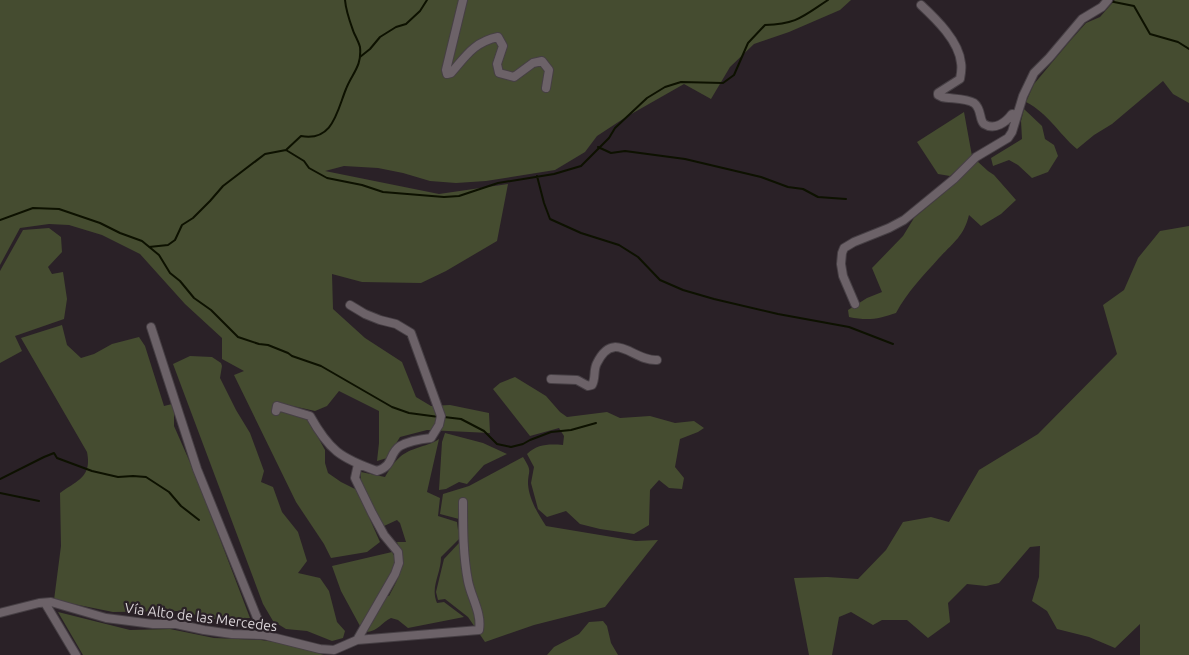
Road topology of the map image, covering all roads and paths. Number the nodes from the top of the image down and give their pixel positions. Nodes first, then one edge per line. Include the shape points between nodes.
1 (463, 0) edge
2 (1108, 0) edge
3 (921, 5) dead end
4 (546, 88) dead end
5 (1017, 115) junction
6 (855, 304) dead end
7 (350, 305) dead end
8 (151, 327) dead end
9 (657, 360) dead end
10 (551, 379) dead end
11 (276, 410) dead end
12 (358, 464) junction
13 (463, 502) dead end
14 (45, 603) junction
15 (0, 613) edge
16 (264, 635) junction
17 (357, 640) junction
18 (76, 655) edge

1 - 4 street via 447,74 471,49 486,40 498,38 503,46 497,64 499,72 514,77 533,63 542,61 549,70
2 - 5 street via 1082,18 1034,73
3 - 5 street via 944,26 962,62 960,79 938,95 972,101 979,107 984,124 998,126 1012,114
5 - 6 street via 1008,138 976,157 904,220 844,248 843,276
7 - 12 street via 411,333 441,416 431,438 400,446 385,468 377,471
8 - 16 street via 197,469
9 - 10 street via 615,347 605,350 596,365 592,385 577,380
11 - 12 street via 277,406 283,406 310,416 326,442 344,458
12 - 17 street via 355,478 384,535 399,556 398,567
13 - 17 street, Vía Alto de las Mercedes via 463,543 468,582 480,620 479,630
14 - 15 street, Vía Alto de las Mercedes
14 - 16 street, Vía Alto de las Mercedes via 106,618
14 - 18 street
16 - 17 street, Vía Alto de las Mercedes via 327,650

